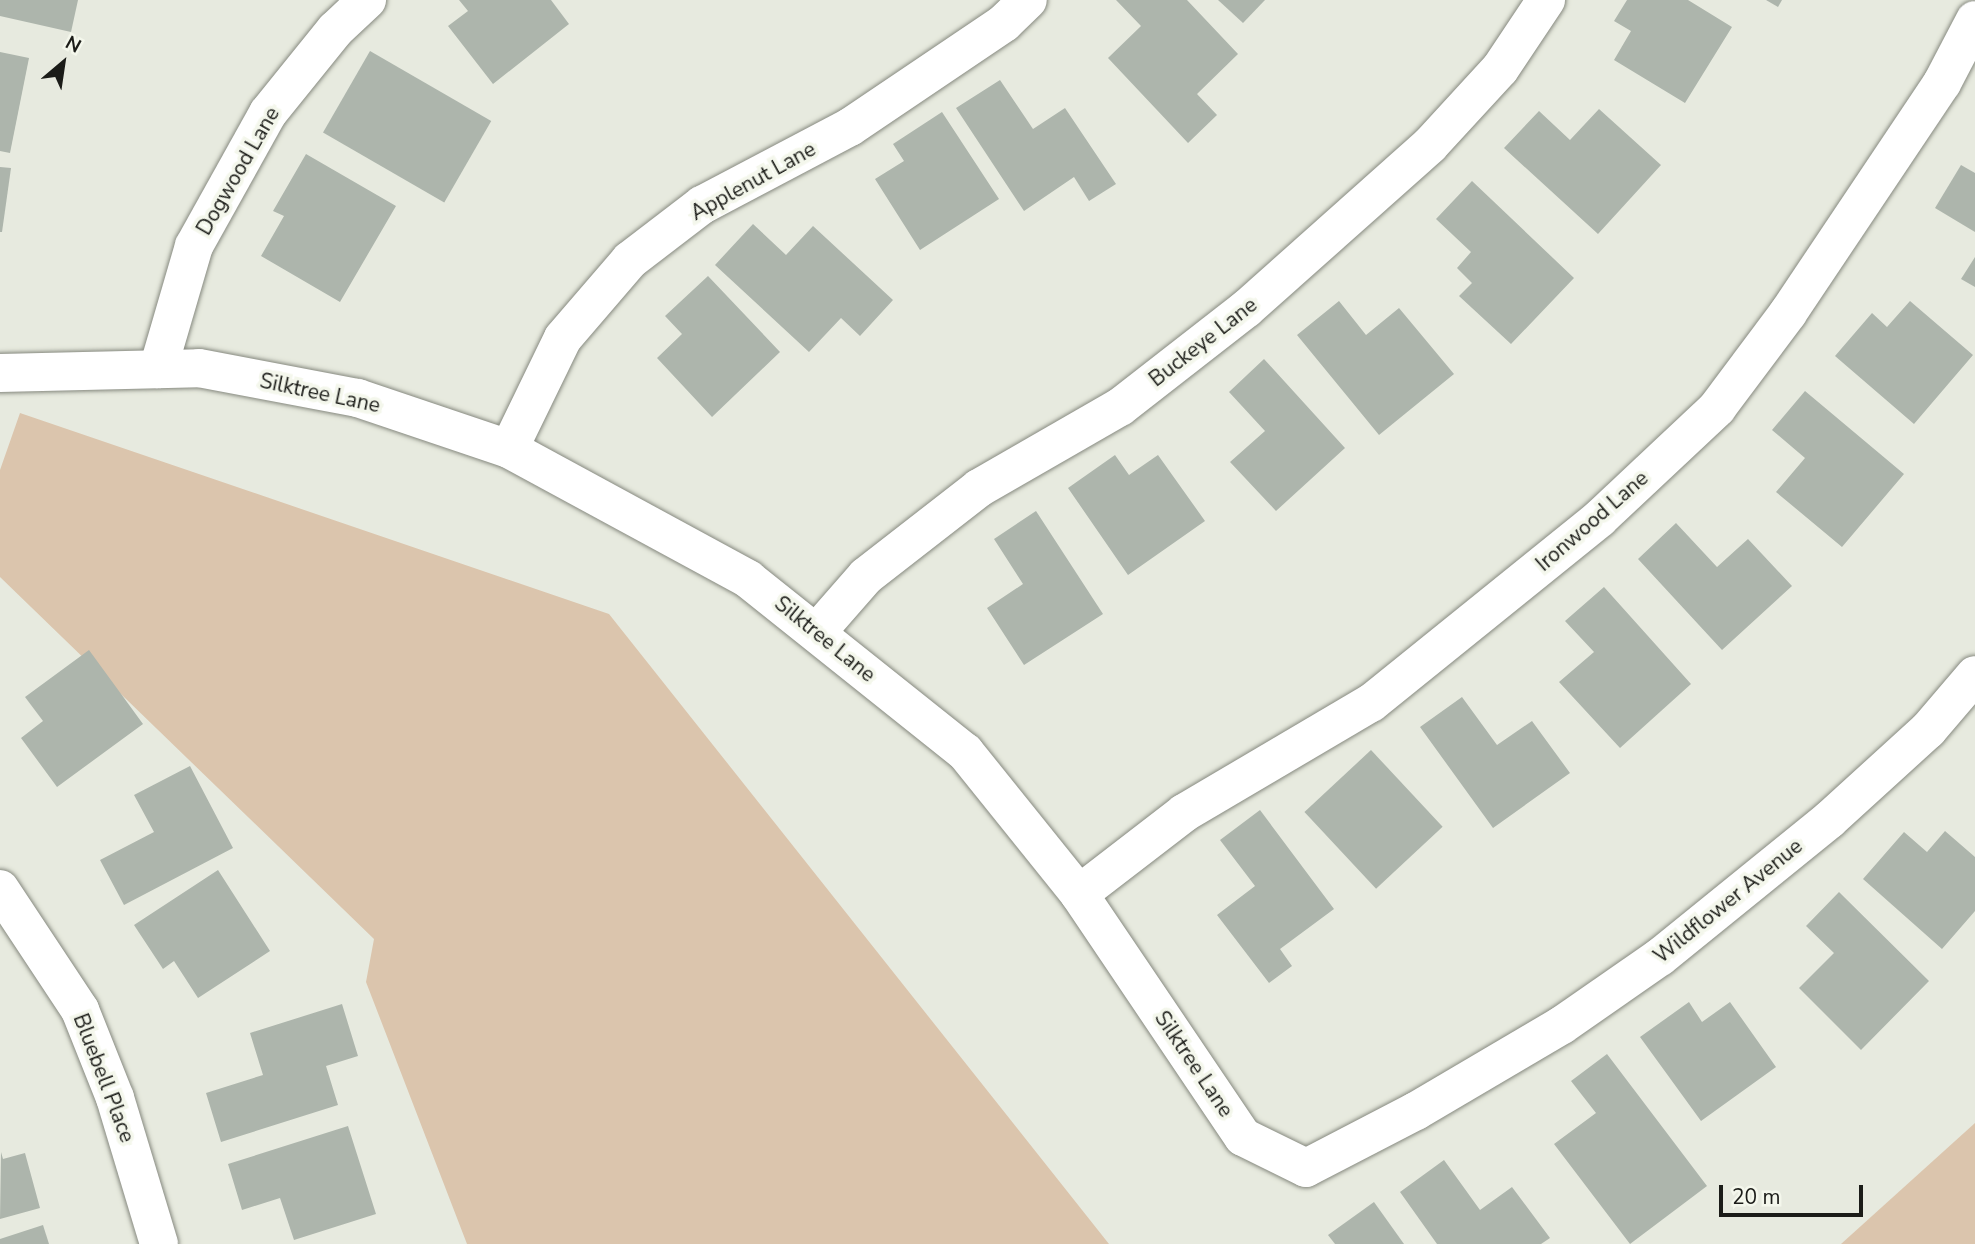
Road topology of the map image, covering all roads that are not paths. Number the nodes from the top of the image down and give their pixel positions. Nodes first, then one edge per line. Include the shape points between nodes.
1 (366, 0) edge
2 (1028, 0) edge
3 (1546, 0) edge
4 (1975, 20) edge
5 (158, 369) junction
6 (0, 373) edge
7 (509, 449) junction
8 (817, 632) junction
9 (1975, 675) edge
10 (0, 889) edge
11 (1079, 894) junction
12 (1451, 1091) joint
13 (159, 1244) edge

1 - 5 street, Dogwood Lane via 335,30 268,113 194,246
2 - 7 street, Applenut Lane via 1004,23 850,127 702,205 631,260 563,338
3 - 8 street, Buckeye Lane via 1500,69 1430,145 1246,309 1120,407 979,488 866,576
4 - 11 street, Ironwood Lane via 1942,83 1788,313 1717,408 1600,518 1371,703 1184,813
5 - 6 street, Silktree Lane
5 - 7 street, Silktree Lane via 199,368 359,398
7 - 8 street, Silktree Lane via 748,579
8 - 11 street, Silktree Lane via 965,752
9 - 12 street, Wildflower Avenue via 1928,730 1829,820 1660,957 1562,1025
10 - 13 street, Bluebell Place via 80,1010 115,1098
11 - 12 street, Silktree Lane via 1243,1137 1306,1168

